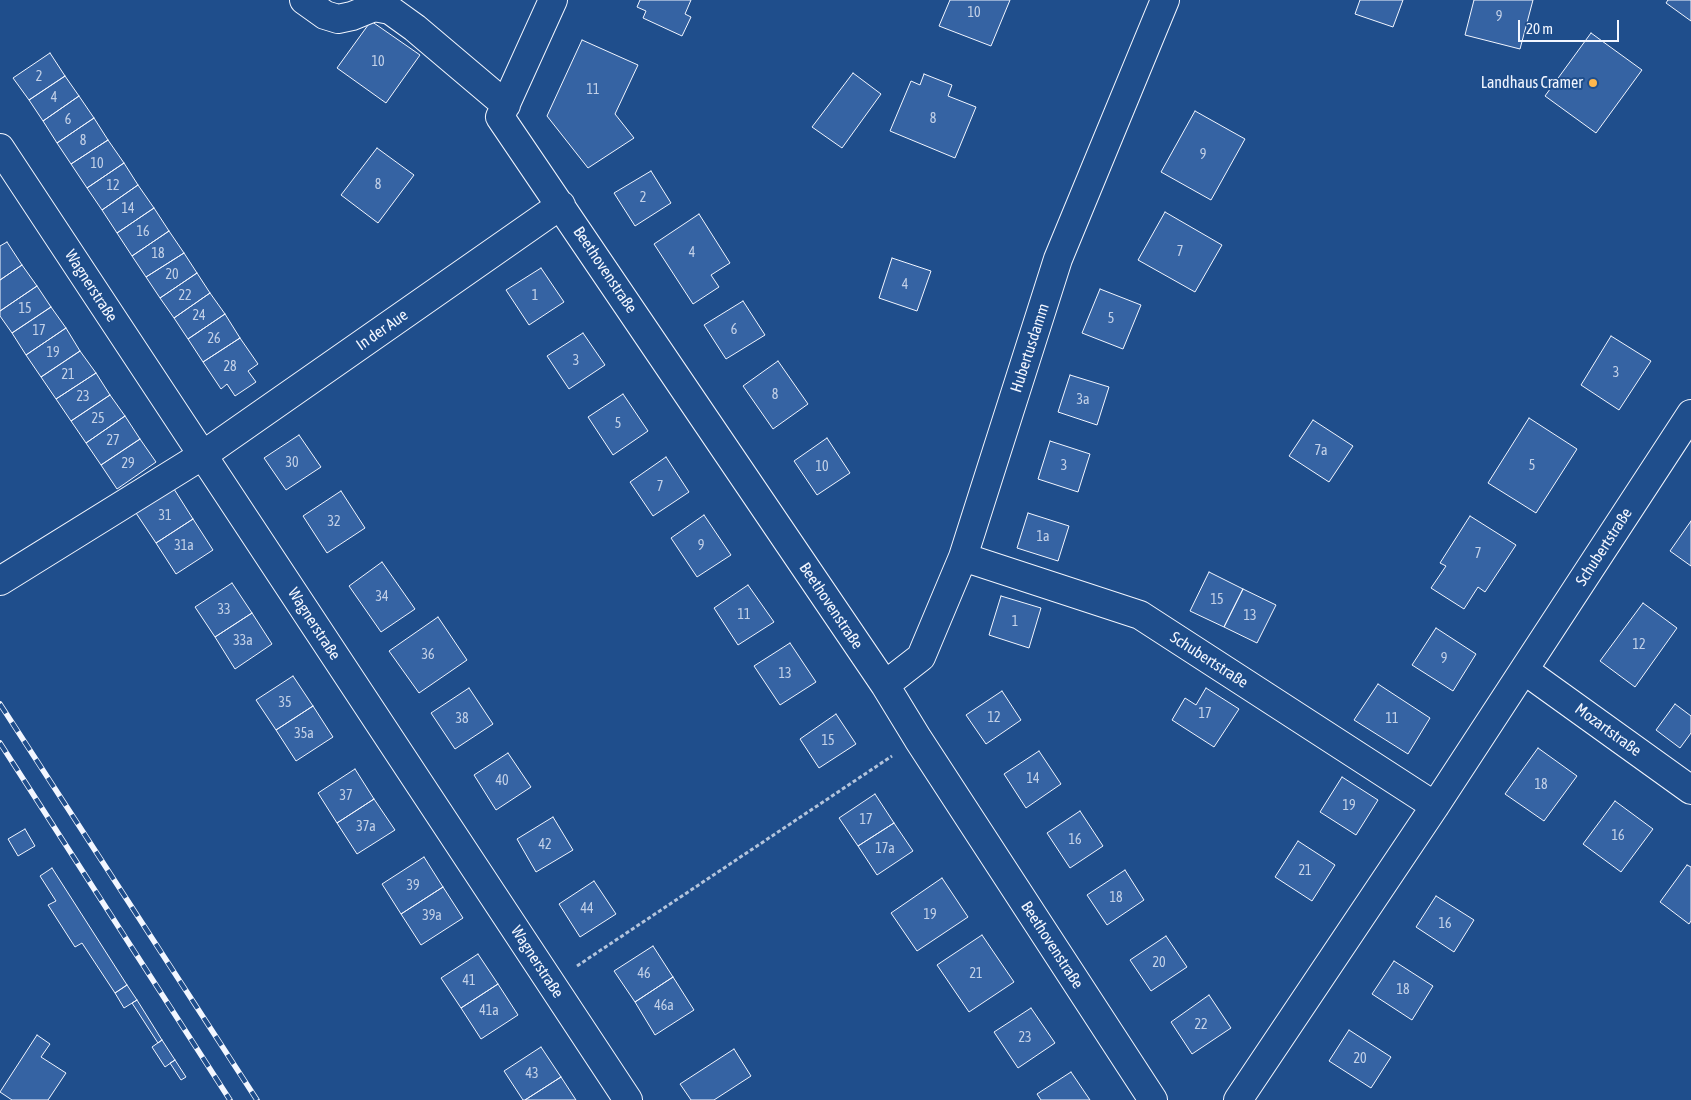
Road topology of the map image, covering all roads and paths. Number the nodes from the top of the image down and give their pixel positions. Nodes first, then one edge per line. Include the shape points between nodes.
1 (304, 0) edge
2 (553, 0) edge
3 (1165, 0) edge
4 (503, 111) junction
5 (0, 148) edge
6 (561, 205) junction
7 (1691, 414) edge
8 (203, 455) junction
9 (963, 557) junction
10 (0, 581) edge
11 (1524, 670) junction
12 (885, 685) junction
13 (918, 740) junction
14 (1691, 790) edge
15 (1435, 806) junction
16 (551, 983) junction
17 (628, 1100) edge
18 (1154, 1100) edge
19 (1238, 1100) edge

1 - 4 street, Beethovenstraße via 324,16 338,19 374,7 390,10 416,28
2 - 4 street
3 - 9 street, Hubertusdamm via 1058,259
4 - 6 street, Beethovenstraße
5 - 8 street, Wagnerstraße
6 - 8 street, In der Aue
6 - 12 street, Beethovenstraße
7 - 11 street, Schubertstraße
8 - 10 street, In der Aue
8 - 16 street, Wagnerstraße
9 - 12 street, Hubertusdamm via 921,657
9 - 15 street, Schubertstraße via 1140,615
11 - 14 street, Mozartstraße
11 - 15 street, Schubertstraße
12 - 13 street, Beethovenstraße
13 - 16 path
13 - 18 street, Beethovenstraße
15 - 19 street, Schubertstraße
16 - 17 street, Wagnerstraße

